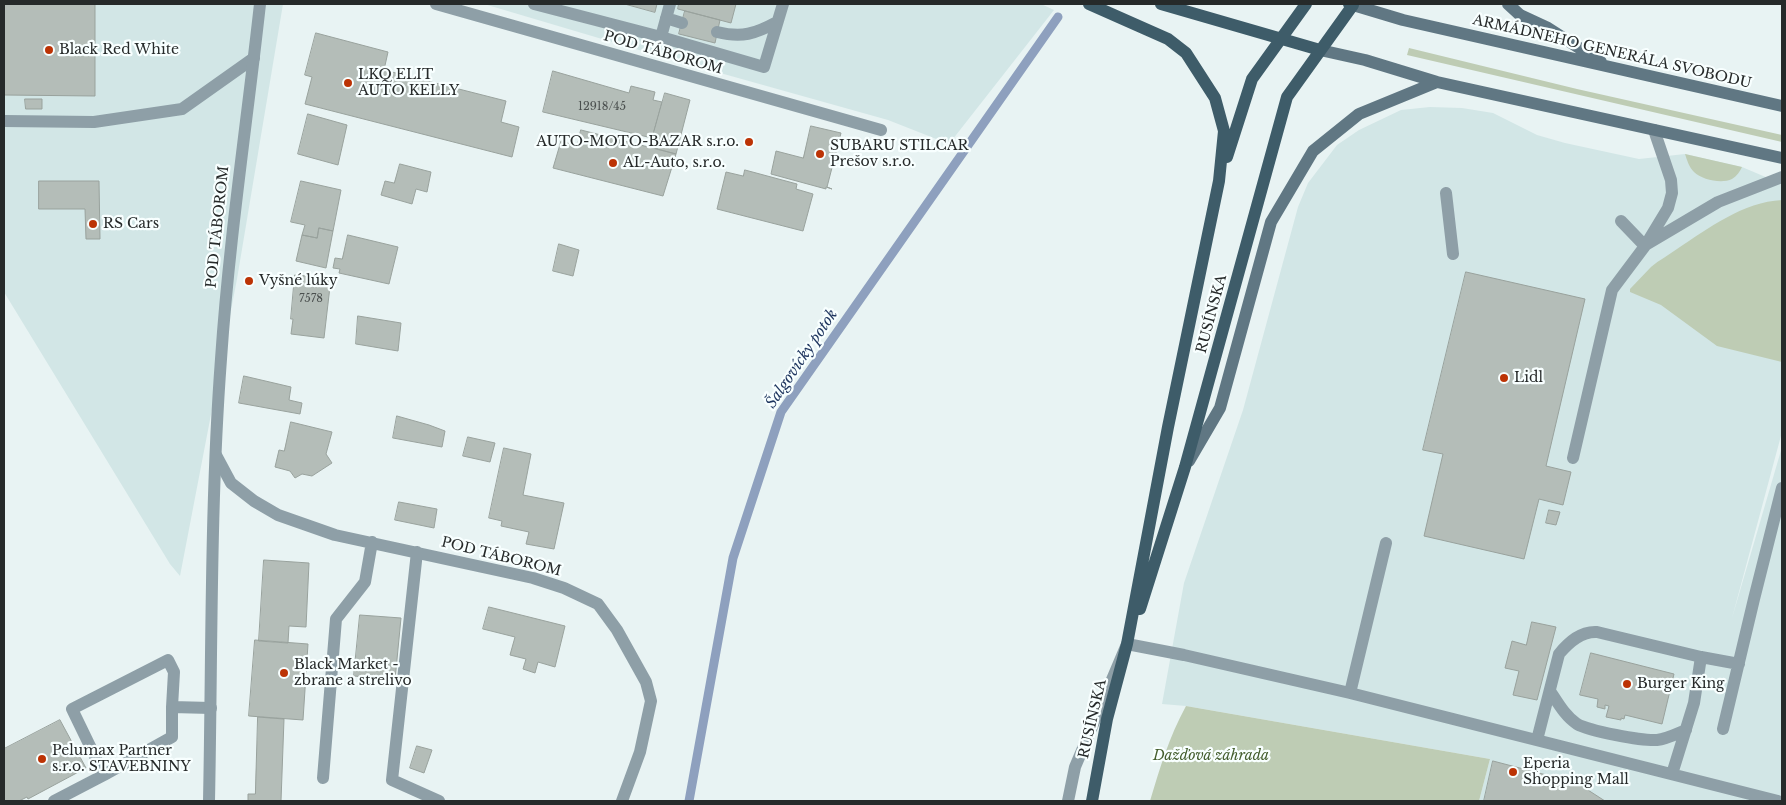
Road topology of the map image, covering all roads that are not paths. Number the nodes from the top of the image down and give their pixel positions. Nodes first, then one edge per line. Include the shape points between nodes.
1 (260, 4) edge
2 (436, 4) edge
3 (534, 4) edge
4 (670, 4) edge
5 (783, 4) edge
6 (1089, 4) edge
7 (1161, 4) edge
8 (1306, 4) edge
9 (1352, 4) edge
10 (1508, 4) edge
11 (666, 18) junction
12 (777, 22) junction
13 (682, 23) dead end
14 (717, 32) dead end
15 (660, 37) junction
16 (1281, 39) junction
17 (1320, 50) junction
18 (254, 58) junction
19 (1609, 68) junction
20 (1437, 82) junction
21 (1782, 106) edge
22 (4, 121) edge
23 (881, 130) dead end
24 (1654, 130) junction
25 (1782, 158) edge
26 (1782, 177) edge
27 (1219, 181) junction
28 (1446, 193) dead end
29 (1621, 221) dead end
30 (1645, 246) junction
31 (1453, 254) dead end
32 (216, 456) junction
33 (1573, 458) dead end
34 (1185, 467) junction
35 (1782, 488) edge
36 (372, 542) junction
37 (1386, 543) dead end
38 (417, 552) junction
39 (1127, 644) junction
40 (1701, 657) junction
41 (1739, 664) junction
42 (1550, 691) junction
43 (1350, 693) junction
44 (172, 707) junction
45 (211, 708) junction
46 (1723, 729) dead end
47 (1686, 730) junction
48 (1537, 740) junction
49 (1672, 774) junction
50 (104, 775) junction
51 (323, 778) dead end
52 (54, 801) edge
53 (209, 801) edge
54 (439, 801) edge
55 (622, 801) edge
56 (1068, 801) edge
57 (1092, 801) edge
58 (1778, 801) edge

1 - 18 street, POD TÁBOROM
2 - 23 street, POD TÁBOROM
3 - 15 street
4 - 11 street
5 - 12 street
6 - 27 main road via 1168,39 1194,63 1215,98 1224,131
7 - 16 main road
8 - 16 main road
9 - 17 main road, RUSÍNSKA
9 - 19 street, ARMÁDNEHO GENERÁLA SVOBODU via 1403,20
10 - 19 street via 1520,15 1548,28
11 - 13 street
11 - 15 street
12 - 14 street via 746,36
12 - 15 street via 764,67
16 - 17 main road
16 - 27 main road via 1252,79
17 - 20 street
17 - 34 main road, RUSÍNSKA via 1287,97
18 - 22 street via 182,109 94,122
18 - 32 street, POD TÁBOROM via 226,280
19 - 21 street, ARMÁDNEHO GENERÁLA SVOBODU
20 - 24 street
20 - 34 street via 1360,114 1313,151 1271,222 1220,408
24 - 25 street
24 - 30 street via 1671,180 1672,193 1668,208
26 - 30 street via 1718,202
27 - 39 main road, RUSÍNSKA
28 - 31 street
29 - 30 street
30 - 33 street via 1612,290
32 - 36 street, POD TÁBOROM via 231,483 278,515 335,534
32 - 45 street, POD TÁBOROM
34 - 39 main road, RUSÍNSKA
35 - 41 street
36 - 38 street, POD TÁBOROM
36 - 51 street via 365,582 336,619
37 - 43 street
38 - 54 street via 392,780
38 - 55 street, POD TÁBOROM via 533,578 598,604 618,630 646,682 651,701 640,752
39 - 43 street
39 - 56 street via 1075,767
39 - 57 main road, RUSÍNSKA via 1106,719
40 - 41 street
40 - 42 street via 1590,632 1573,640 1559,654
40 - 47 street
41 - 46 street
42 - 47 street via 1565,712 1583,727 1644,740 1664,739
42 - 48 street
43 - 48 street
44 - 45 street
44 - 50 street via 172,737
44 - 50 street via 174,672 168,660 72,709
45 - 53 street, POD TÁBOROM
47 - 49 street
48 - 49 street
49 - 58 street
50 - 52 street

